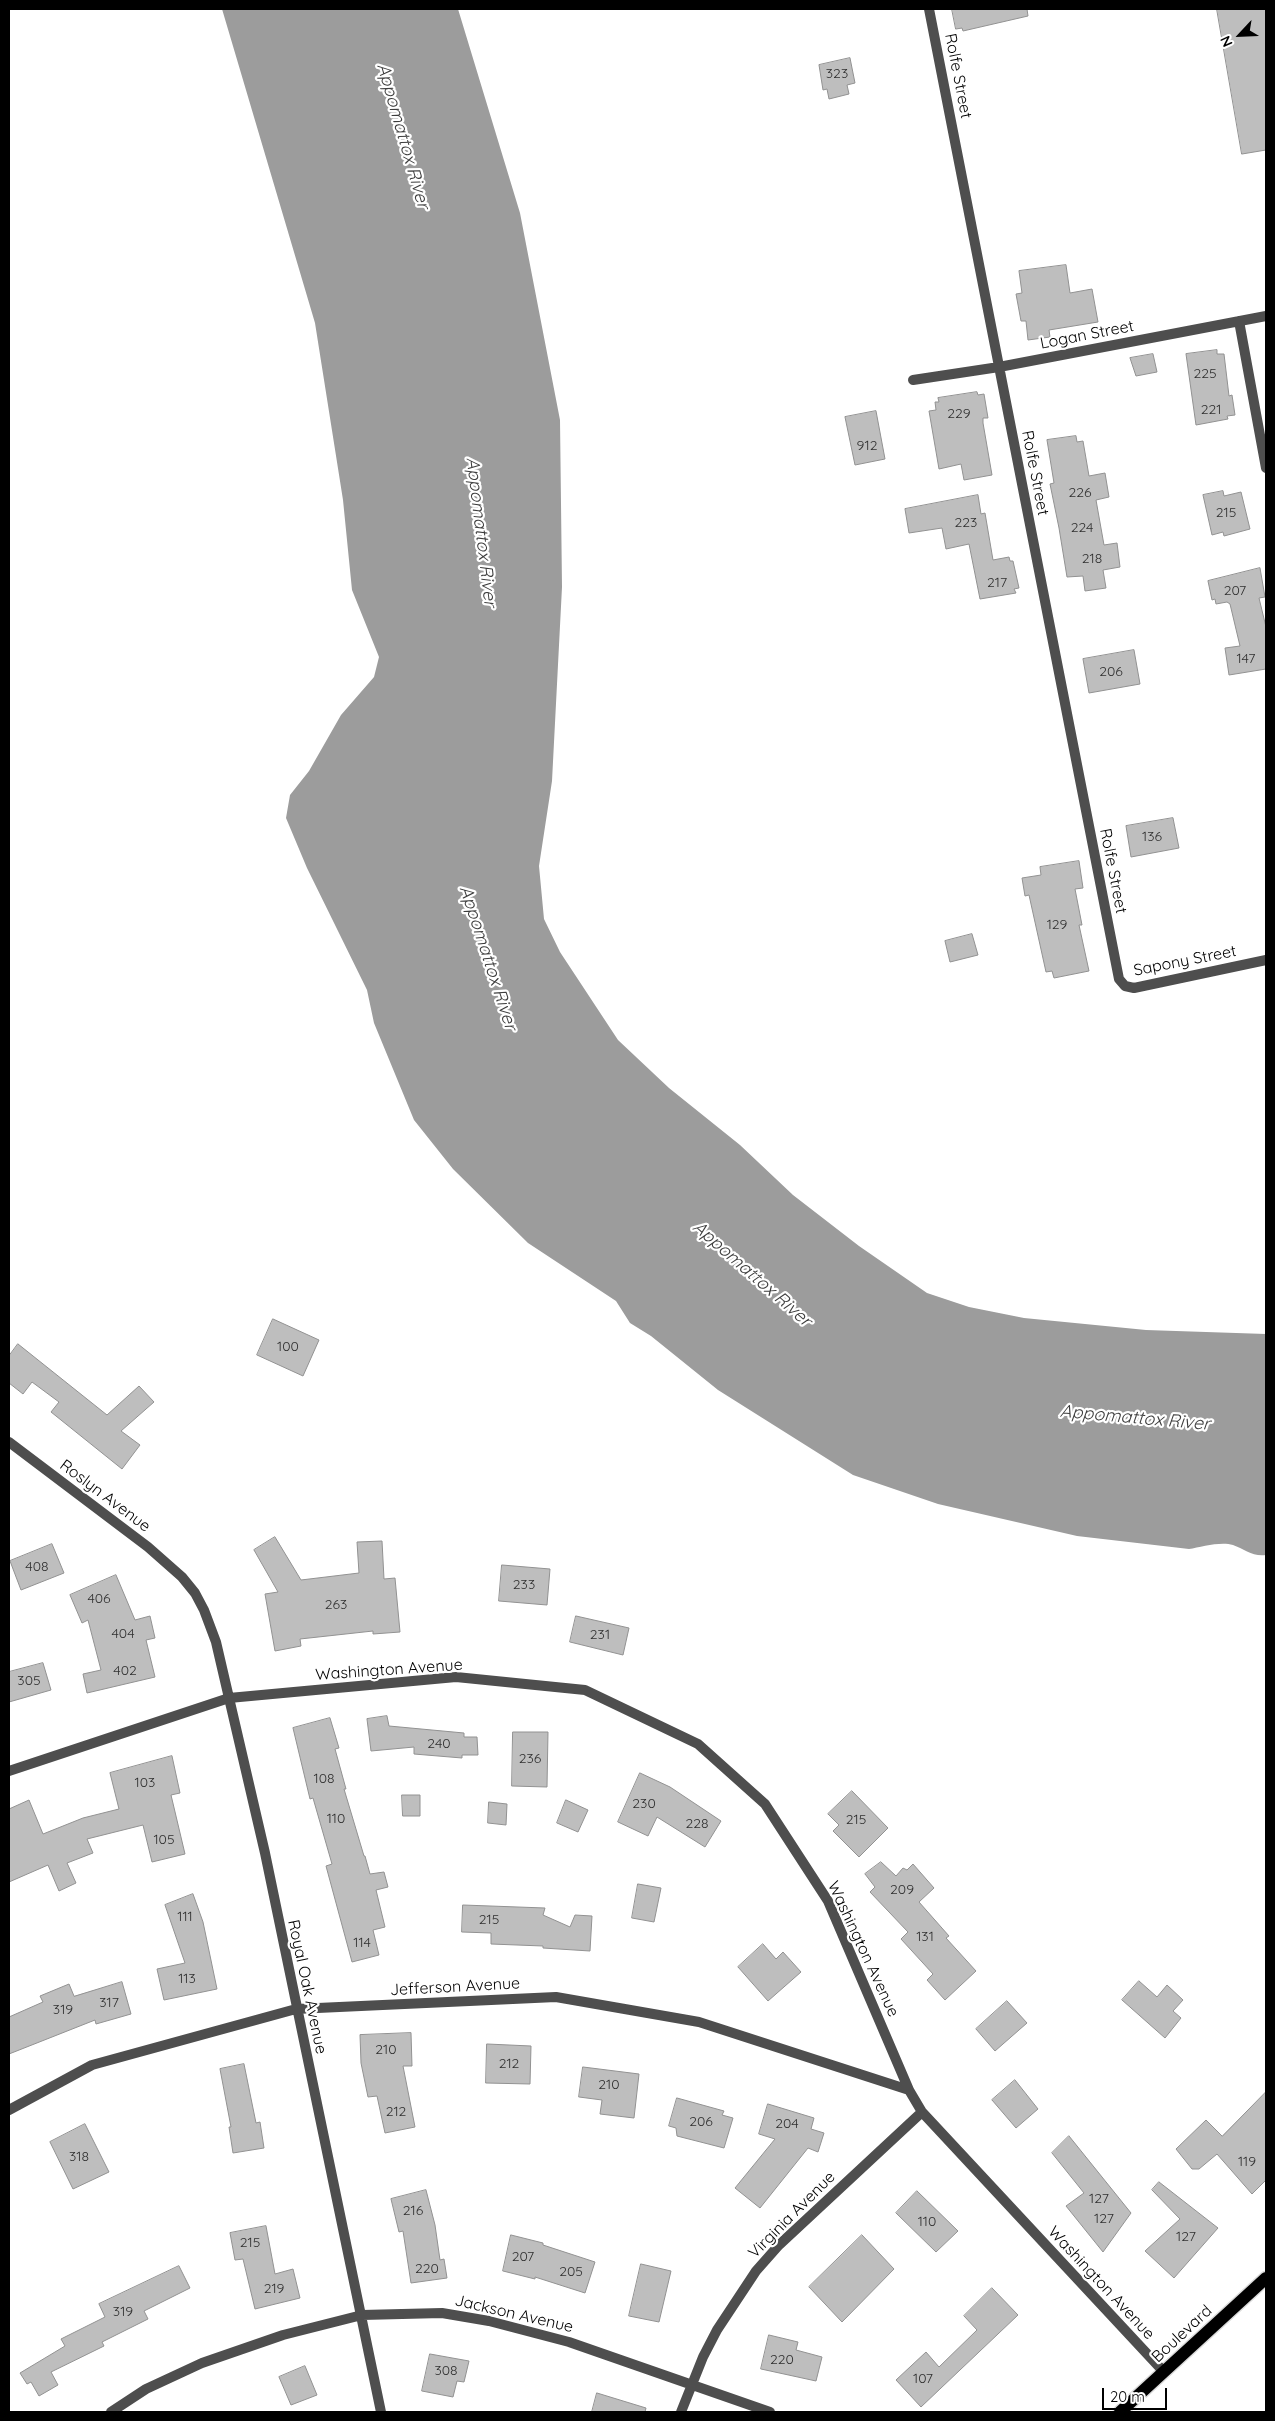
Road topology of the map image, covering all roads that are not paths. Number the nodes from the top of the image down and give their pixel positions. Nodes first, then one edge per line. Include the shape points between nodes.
1 (929, 9) edge
2 (1266, 316) edge
3 (1239, 321) junction
4 (999, 366) junction
5 (913, 380) dead end
6 (1266, 468) edge
7 (1112, 944) joint
8 (1266, 960) edge
9 (9, 1442) edge
10 (182, 1576) joint
11 (229, 1698) junction
12 (9, 1771) edge
13 (296, 2009) junction
14 (909, 2090) junction
15 (9, 2110) edge
16 (922, 2112) junction
17 (1266, 2278) edge
18 (362, 2315) junction
19 (1164, 2372) junction
20 (692, 2384) junction
21 (111, 2412) edge
22 (382, 2412) edge
23 (681, 2412) edge
24 (770, 2412) edge
25 (1120, 2412) edge

1 - 4 street, Rolfe Street
2 - 3 street, Logan Street
3 - 4 street, Logan Street
3 - 6 street
4 - 5 street, Logan Street
4 - 7 street, Rolfe Street
7 - 8 street, Sapony Street via 1119,979 1125,986 1134,988
9 - 10 street, Roslyn Avenue
10 - 11 street, Royal Oak Avenue via 204,1610 216,1642
11 - 12 street, Washington Avenue
11 - 13 street, Royal Oak Avenue
11 - 14 street, Washington Avenue via 456,1677 585,1690 698,1744 765,1804 828,1901
13 - 14 street, Jefferson Avenue via 556,1997 699,2022
13 - 15 street, Jefferson Avenue via 92,2065
13 - 18 street, Royal Oak Avenue
14 - 16 street, Washington Avenue
16 - 19 street, Washington Avenue
16 - 20 street, Virginia Avenue via 779,2245 756,2271 717,2330
17 - 19 main road, Boulevard
18 - 20 street, Jackson Avenue via 442,2313 488,2322 569,2342
18 - 21 street, Jackson Avenue via 283,2335 202,2363 146,2389
18 - 22 street, Royal Oak Avenue
19 - 25 main road, Boulevard
20 - 23 street, Virginia Avenue
20 - 24 street, Jackson Avenue

